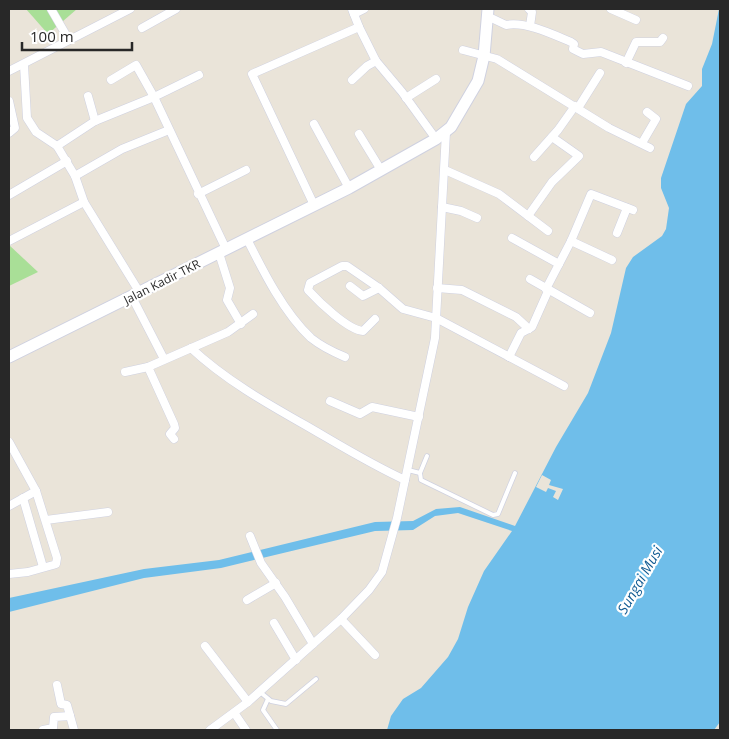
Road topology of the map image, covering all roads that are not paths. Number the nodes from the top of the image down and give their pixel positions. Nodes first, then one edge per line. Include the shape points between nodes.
1 (50, 9) edge
2 (130, 9) edge
3 (176, 9) edge
4 (364, 9) edge
5 (530, 9) edge
6 (611, 9) edge
7 (353, 11) edge
8 (486, 11) edge
9 (161, 12) edge
10 (636, 20) dead end
11 (359, 26) junction
12 (530, 26) junction
13 (142, 28) dead end
14 (663, 38) dead end
15 (68, 40) junction
16 (463, 50) dead end
17 (484, 56) junction
18 (376, 61) junction
19 (626, 63) junction
20 (24, 65) junction
21 (9, 71) edge
22 (600, 73) dead end
23 (199, 75) dead end
24 (111, 80) dead end
25 (352, 80) dead end
26 (436, 80) dead end
27 (688, 86) dead end
28 (88, 96) dead end
29 (154, 97) junction
30 (406, 98) junction
31 (9, 101) edge
32 (576, 107) junction
33 (647, 112) dead end
34 (27, 118) junction
35 (13, 121) junction
36 (95, 121) junction
37 (314, 124) dead end
38 (168, 130) junction
39 (9, 132) edge
40 (359, 134) dead end
41 (441, 136) junction
42 (552, 137) junction
43 (642, 143) junction
44 (57, 146) junction
45 (650, 148) dead end
46 (534, 157) dead end
47 (67, 161) junction
48 (246, 170) dead end
49 (381, 170) junction
50 (444, 170) junction
51 (75, 176) junction
52 (349, 188) junction
53 (198, 194) junction
54 (9, 195) edge
55 (84, 202) junction
56 (314, 205) junction
57 (442, 207) junction
58 (525, 214) junction
59 (476, 218) dead end
60 (548, 231) dead end
61 (617, 234) dead end
62 (512, 238) dead end
63 (247, 240) junction
64 (9, 241) edge
65 (572, 241) junction
66 (223, 251) junction
67 (612, 260) dead end
68 (559, 264) junction
69 (530, 279) dead end
70 (350, 286) dead end
71 (379, 288) junction
72 (437, 288) junction
73 (547, 290) junction
74 (136, 295) junction
75 (590, 313) dead end
76 (253, 314) dead end
77 (436, 318) junction
78 (375, 319) dead end
79 (241, 324) junction
80 (529, 329) junction
81 (191, 348) junction
82 (9, 357) edge
83 (345, 357) dead end
84 (509, 357) junction
85 (164, 359) junction
86 (148, 367) junction
87 (125, 372) dead end
88 (564, 386) dead end
89 (330, 401) dead end
90 (419, 417) junction
91 (174, 439) dead end
92 (9, 442) edge
93 (427, 456) dead end
94 (408, 470) junction
95 (420, 473) junction
96 (515, 473) dead end
97 (405, 480) junction
98 (36, 491) junction
99 (23, 498) junction
100 (9, 506) edge
101 (108, 512) dead end
102 (46, 520) junction
103 (250, 536) dead end
104 (43, 567) junction
105 (9, 574) edge
106 (276, 583) junction
107 (247, 600) dead end
108 (341, 619) junction
109 (274, 623) dead end
110 (313, 644) junction
111 (205, 646) dead end
112 (375, 655) dead end
113 (296, 660) junction
114 (316, 679) dead end
115 (57, 684) dead end
116 (260, 692) junction
117 (268, 699) junction
118 (248, 702) junction
119 (235, 714) junction
120 (70, 716) junction
121 (43, 730) edge
122 (74, 730) edge
123 (210, 730) edge
124 (246, 730) edge
125 (277, 730) edge

1 - 15 street
2 - 15 street
3 - 9 street
4 - 7 street
5 - 12 street
6 - 10 street
7 - 11 street
8 - 12 street via 506,25
8 - 17 street
9 - 13 street
11 - 18 street
11 - 56 street via 252,74
12 - 19 street via 571,42 573,49 580,53 601,52
14 - 19 street via 660,42 636,42
15 - 20 street
16 - 17 street
17 - 32 street via 500,60
17 - 41 street via 478,82 470,97
18 - 25 street
18 - 30 street
19 - 27 street
20 - 21 street
20 - 34 street
22 - 32 street
23 - 29 street
24 - 29 street via 136,65
26 - 30 street
28 - 36 street
29 - 36 street
29 - 38 street
30 - 41 street
31 - 35 street
32 - 42 street
32 - 43 street via 609,128
33 - 43 street via 656,119
34 - 35 street
34 - 44 street via 36,132
35 - 39 street via 14,129
36 - 44 street
37 - 52 street
38 - 51 street via 122,149
38 - 53 street
40 - 49 street
41 - 49 street, Jalan Kadir TKR
41 - 50 street
42 - 46 street
42 - 58 street via 577,154
43 - 45 street
44 - 47 street
47 - 51 street
47 - 54 street
48 - 53 street
49 - 52 street, Jalan Kadir TKR
50 - 57 street
50 - 58 street via 499,194
51 - 55 street
52 - 56 street, Jalan Kadir TKR
53 - 66 street
55 - 64 street
55 - 74 street
56 - 63 street, Jalan Kadir TKR
57 - 59 street
57 - 72 street
58 - 60 street
61 - 65 street via 630,209 592,193
62 - 68 street
63 - 66 street, Jalan Kadir TKR
63 - 83 street via 293,317 316,342
65 - 67 street
65 - 68 street
66 - 74 street, Jalan Kadir TKR
66 - 79 street via 230,288 226,300
68 - 73 street
69 - 73 street
70 - 71 street via 363,296
71 - 77 street via 403,309
71 - 78 street via 354,269 342,266 308,286 313,295 338,318 359,331 364,331
72 - 77 street
72 - 80 street via 462,290 516,317
73 - 75 street
73 - 80 street
74 - 82 street, Jalan Kadir TKR
74 - 85 street
76 - 79 street
77 - 84 street
77 - 90 street
79 - 81 street
80 - 84 street via 521,333
81 - 85 street
81 - 97 street via 271,406
84 - 88 street
85 - 86 street
86 - 87 street
86 - 91 street via 174,424 170,434
89 - 90 street via 360,414 372,406
90 - 94 street
92 - 98 street
93 - 95 lane
94 - 95 lane
94 - 97 street
95 - 96 lane via 421,480 493,515 498,514
97 - 108 street via 382,572
98 - 99 street
98 - 102 street
99 - 100 street
99 - 104 street
101 - 102 street
102 - 104 street via 57,558 56,564
103 - 106 street via 261,563
104 - 105 street
106 - 107 street
106 - 110 street
108 - 110 street
108 - 112 street
109 - 113 street
110 - 113 street
111 - 118 street
113 - 116 street
114 - 117 lane via 286,704
115 - 120 street via 61,704 67,706
116 - 117 lane
116 - 118 street
117 - 125 lane via 263,710
118 - 119 street
119 - 123 street
119 - 124 street
120 - 121 street via 54,718 53,728
120 - 122 street

